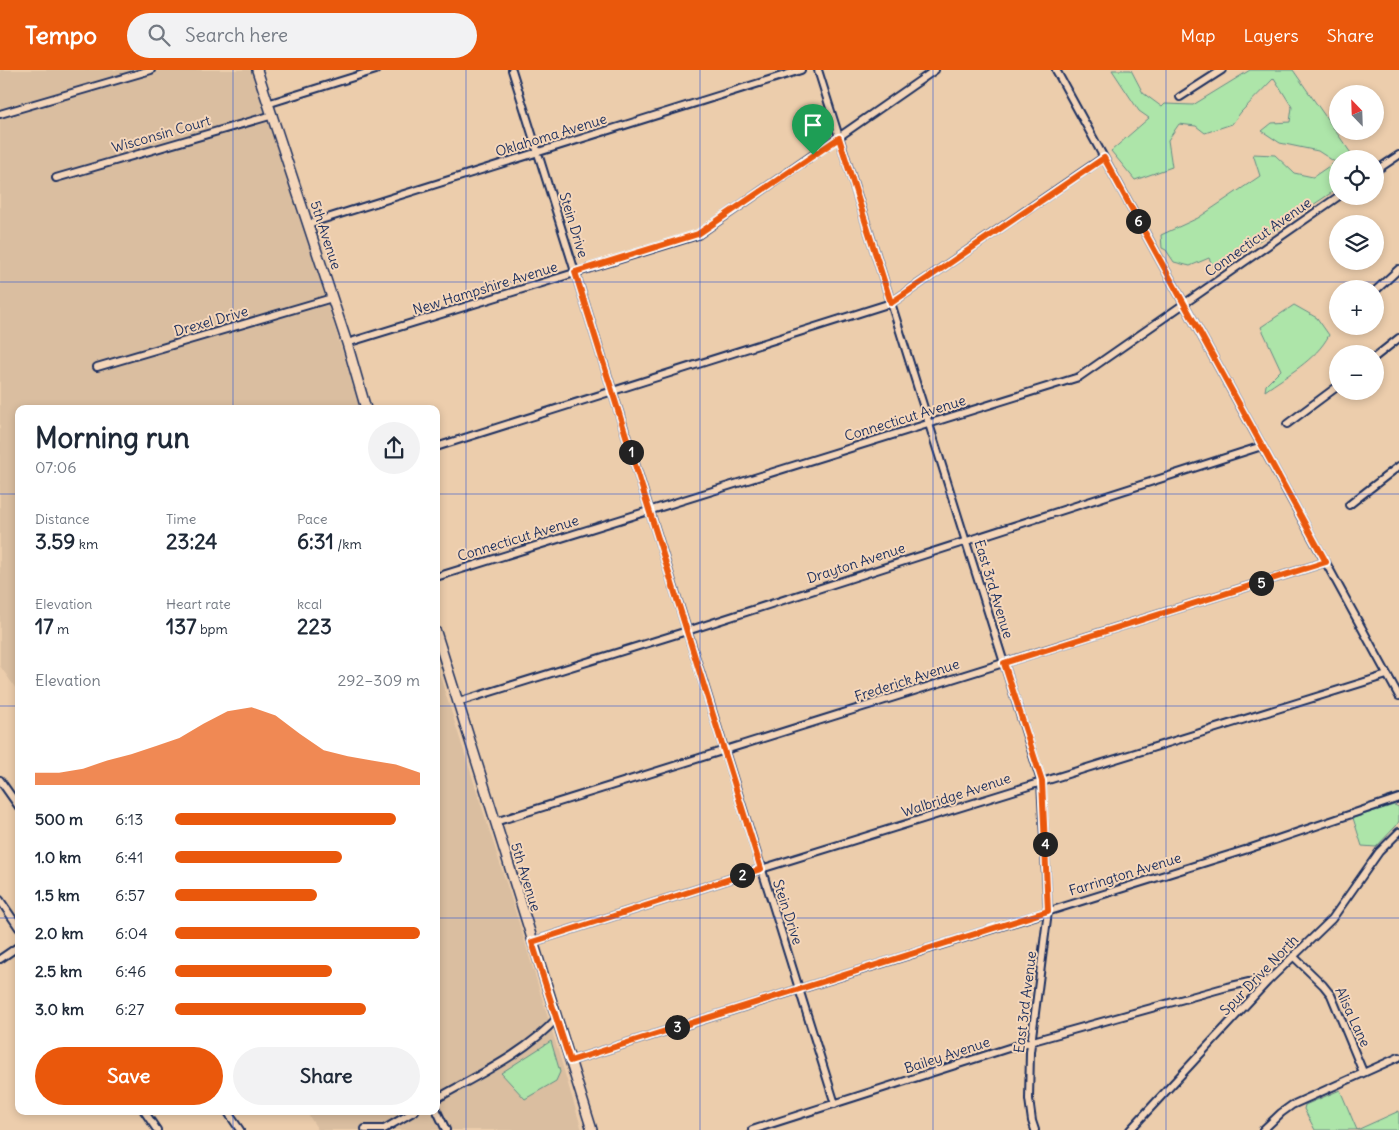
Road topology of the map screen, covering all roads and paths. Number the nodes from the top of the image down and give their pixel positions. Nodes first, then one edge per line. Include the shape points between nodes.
1 (151, 70) edge
2 (257, 70) edge
3 (376, 70) edge
4 (512, 70) edge
5 (801, 70) edge
6 (818, 70) edge
7 (935, 70) edge
8 (1056, 70) edge
9 (1222, 70) edge
10 (1180, 97) dead end
11 (267, 104) junction
12 (0, 114) edge
13 (273, 115) junction
14 (839, 138) junction
15 (538, 152) junction
16 (1399, 155) edge
17 (1104, 158) junction
18 (1384, 165) edge
19 (56, 178) dead end
20 (1329, 203) edge
21 (308, 224) junction
22 (1399, 269) edge
23 (575, 272) junction
24 (1384, 282) edge
25 (332, 298) junction
26 (891, 303) junction
27 (1184, 304) junction
28 (1399, 338) edge
29 (347, 344) junction
30 (1384, 349) edge
31 (97, 367) dead end
32 (613, 391) junction
33 (1329, 393) edge
34 (365, 405) edge
35 (929, 424) junction
36 (1288, 424) dead end
37 (440, 446) edge
38 (1262, 446) junction
39 (1399, 466) edge
40 (1349, 505) dead end
41 (649, 510) junction
42 (967, 541) junction
43 (1326, 562) junction
44 (440, 575) edge
45 (687, 630) junction
46 (440, 645) edge
47 (1004, 663) junction
48 (1387, 675) junction
49 (1399, 696) edge
50 (458, 702) junction
51 (724, 750) junction
52 (0, 780) edge
53 (1042, 781) junction
54 (1399, 798) edge
55 (15, 802) edge
56 (495, 822) junction
57 (1399, 832) edge
58 (761, 869) junction
59 (0, 900) edge
60 (1048, 911) junction
61 (15, 922) edge
62 (532, 942) junction
63 (15, 949) edge
64 (1293, 956) junction
65 (0, 959) edge
66 (1268, 981) junction
67 (800, 989) junction
68 (557, 1018) junction
69 (1032, 1041) junction
70 (1399, 1056) edge
71 (570, 1061) junction
72 (1363, 1072) junction
73 (440, 1097) edge
74 (835, 1104) junction
75 (147, 1115) edge
76 (230, 1115) edge
77 (407, 1115) edge
78 (439, 1115) edge
79 (365, 1129) dead end
80 (157, 1130) edge
81 (240, 1130) edge
82 (446, 1130) edge
83 (592, 1130) edge
84 (752, 1130) edge
85 (1035, 1130) edge
86 (1130, 1130) edge
87 (1263, 1130) edge

1 - 12 street
2 - 11 main road, 5th Avenue
3 - 11 street
4 - 15 street, Stein Drive
5 - 15 street, Oklahoma Avenue
6 - 14 street, East 3rd Avenue
7 - 14 street, New Hampshire Avenue
8 - 17 street
9 - 10 street
11 - 13 main road, 5th Avenue
13 - 19 street, Wisconsin Court
13 - 21 main road, 5th Avenue
14 - 23 street, New Hampshire Avenue via 698,234
14 - 26 street, East 3rd Avenue
15 - 21 street, Oklahoma Avenue
15 - 23 street, Stein Drive
16 - 18 street
17 - 26 street
17 - 27 street
20 - 27 street, Connecticut Avenue
21 - 25 main road, 5th Avenue
22 - 24 street
23 - 29 street, New Hampshire Avenue
23 - 32 street, Stein Drive
25 - 29 main road, 5th Avenue
25 - 31 street, Drexel Drive
26 - 32 street
26 - 35 street, East 3rd Avenue
27 - 35 street, Connecticut Avenue via 1079,377
27 - 38 street
28 - 30 street
29 - 34 main road, 5th Avenue
32 - 37 street
32 - 41 street, Stein Drive
33 - 36 street
35 - 41 street, Connecticut Avenue
35 - 42 street, East 3rd Avenue
38 - 42 street, Drayton Avenue
38 - 43 street
39 - 40 street
41 - 44 street, Connecticut Avenue
41 - 45 street, Stein Drive
42 - 45 street, Drayton Avenue
42 - 47 street, East 3rd Avenue
43 - 47 street, Frederick Avenue
43 - 48 street
45 - 50 street, Drayton Avenue
45 - 51 street, Stein Drive
46 - 50 main road, 5th Avenue
47 - 51 street, Frederick Avenue
47 - 53 street, East 3rd Avenue
48 - 49 street
48 - 53 street, Walbridge Avenue
50 - 56 main road, 5th Avenue
51 - 56 street, Frederick Avenue
51 - 58 street, Stein Drive
52 - 55 street
53 - 58 street, Walbridge Avenue
53 - 60 street, East 3rd Avenue
54 - 60 street, Farrington Avenue
56 - 62 main road, 5th Avenue
57 - 64 street, Spur Drive North via 1379,852 1332,919
58 - 62 street, Walbridge Avenue
58 - 67 street, Stein Drive
59 - 61 street
60 - 67 street, Farrington Avenue
60 - 69 street, East 3rd Avenue
62 - 68 main road, 5th Avenue
63 - 65 street
64 - 66 street, Spur Drive North
64 - 72 street, Alisa Lane via 1331,995
66 - 69 street, Bailey Avenue via 1227,987
66 - 86 street, Spur Drive North
67 - 71 street, Farrington Avenue
67 - 74 street, Stein Drive
68 - 71 main road, 5th Avenue
68 - 73 street via 546,1031 498,1064
69 - 74 street, Bailey Avenue
69 - 85 street, East 3rd Avenue via 1029,1099
70 - 72 street
71 - 83 main road, 5th Avenue
72 - 87 street via 1292,1105 1280,1112
74 - 84 street, Bailey Avenue
75 - 80 street
76 - 81 street
77 - 79 street via 384,1129
78 - 82 street

